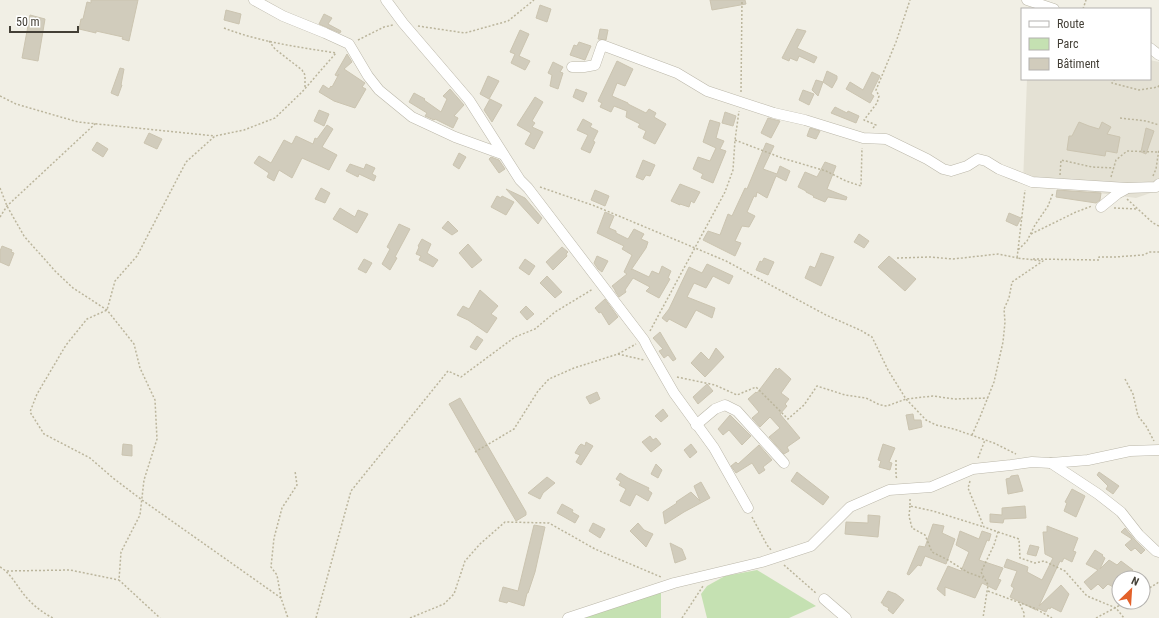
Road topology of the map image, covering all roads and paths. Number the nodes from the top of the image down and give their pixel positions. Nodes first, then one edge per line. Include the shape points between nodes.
1 (254, 0) edge
2 (386, 0) edge
3 (534, 0) edge
4 (742, 0) edge
5 (910, 0) edge
6 (1027, 0) edge
7 (1051, 8) edge
8 (403, 23) junction
9 (419, 26) dead end
10 (224, 28) dead end
11 (269, 42) junction
12 (349, 44) junction
13 (1151, 49) edge
14 (1159, 55) edge
15 (572, 68) dead end
16 (1114, 80) edge
17 (1159, 84) edge
18 (305, 89) junction
19 (0, 96) edge
20 (740, 102) junction
21 (1120, 118) dead end
22 (96, 123) junction
23 (1159, 125) edge
24 (215, 136) junction
25 (863, 138) junction
26 (734, 140) junction
27 (1159, 149) edge
28 (1158, 152) edge
29 (502, 154) junction
30 (1114, 168) junction
31 (1027, 180) junction
32 (1056, 183) junction
33 (1159, 184) edge
34 (534, 185) dead end
35 (1105, 187) junction
36 (1147, 187) junction
37 (0, 188) edge
38 (1123, 191) junction
39 (7, 206) junction
40 (1101, 207) junction
41 (1138, 209) junction
42 (0, 217) edge
43 (1159, 226) edge
44 (1030, 234) junction
45 (696, 248) junction
46 (1018, 250) junction
47 (1159, 252) edge
48 (897, 258) dead end
49 (1017, 258) junction
50 (602, 284) junction
51 (107, 310) junction
52 (644, 340) junction
53 (618, 354) junction
54 (657, 363) junction
55 (665, 377) junction
56 (1125, 379) dead end
57 (988, 398) junction
58 (906, 399) junction
59 (696, 426) junction
60 (972, 435) junction
61 (985, 440) junction
62 (1158, 450) edge
63 (476, 452) dead end
64 (896, 460) dead end
65 (1032, 462) junction
66 (784, 463) dead end
67 (1051, 463) junction
68 (973, 469) junction
69 (295, 471) dead end
70 (905, 489) junction
71 (142, 500) junction
72 (910, 506) junction
73 (748, 508) dead end
74 (984, 527) junction
75 (998, 532) junction
76 (1159, 552) edge
77 (0, 567) edge
78 (7, 572) junction
79 (711, 574) junction
80 (984, 578) junction
81 (119, 580) junction
82 (674, 583) junction
83 (988, 591) junction
84 (281, 598) junction
85 (824, 599) dead end
86 (1020, 604) junction
87 (1111, 606) edge
88 (1112, 610) edge
89 (1118, 610) edge
90 (53, 618) edge
91 (160, 618) edge
92 (288, 618) edge
93 (316, 618) edge
94 (410, 618) edge
95 (568, 618) edge
96 (682, 618) edge
97 (846, 618) edge
98 (983, 618) edge
99 (1024, 618) edge
100 (1052, 618) edge
101 (1096, 618) edge
102 (1124, 618) edge

1 - 12 street via 283,16
2 - 8 street
3 - 9 path via 508,21 465,33
4 - 20 path
5 - 25 path via 876,90 879,96 877,103 864,120 876,125
6 - 7 street
8 - 12 path via 384,27
8 - 29 street via 469,100
10 - 11 path
11 - 18 path via 302,70 305,75
11 - 18 path via 336,53
12 - 29 street via 379,90 412,117 455,137
13 - 14 street
15 - 20 street via 595,65 602,45 677,73 707,91
16 - 17 path via 1112,83 1139,90 1158,87
18 - 24 path via 275,118 244,130
19 - 22 path via 16,104 78,122
20 - 25 street
20 - 26 path
21 - 23 path
22 - 24 path
22 - 39 path
24 - 51 path via 186,162 137,256 116,281
25 - 26 path via 862,186
25 - 31 street via 886,139 943,169 951,171 978,159
26 - 45 path via 733,170 725,192
27 - 28 path
28 - 30 path via 1127,151 1116,160
28 - 36 path via 1156,169
29 - 50 street
30 - 32 path via 1092,167 1061,160
30 - 35 path via 1110,182
31 - 32 street
31 - 46 path
32 - 35 street
32 - 44 path via 1048,206
33 - 36 street via 1156,187
34 - 45 path via 595,206
35 - 38 street
36 - 38 street
37 - 39 path
38 - 40 street
38 - 41 path
39 - 42 path
39 - 51 path via 24,236 55,271 73,288
40 - 41 path
40 - 44 path via 1090,206
41 - 43 path
44 - 46 path
45 - 52 path
45 - 58 path via 872,337
46 - 49 path
47 - 49 path via 1099,257 1099,260
48 - 49 path via 952,259 998,254
49 - 57 path via 1043,261 1012,282 1004,309 1000,361
50 - 52 street
50 - 93 path via 556,312 535,329 515,337 461,377 448,371 352,491
51 - 71 path via 134,344 140,368 154,400 157,439 144,480
51 - 71 path via 87,319 66,345 37,394 30,412 44,434 90,458
52 - 53 path
52 - 54 street
53 - 54 path
53 - 63 path via 549,379 538,390 514,429
54 - 55 street
55 - 58 path via 674,376 715,385 737,395 756,388 788,419 804,405 817,386 866,398 880,405 887,406
55 - 59 street
56 - 62 path via 1133,394 1138,416
57 - 58 path via 954,399 933,396
57 - 60 path
58 - 60 path via 926,420
59 - 66 street via 714,409 725,405 738,411
59 - 73 street via 714,448
60 - 61 path
61 - 65 path
61 - 68 path
62 - 67 street via 1130,451 1088,460
64 - 70 path via 896,476
65 - 67 street
65 - 68 street
67 - 76 street via 1121,512 1139,535
68 - 70 street via 931,487
68 - 74 path via 968,488
69 - 84 path via 297,485 282,508 274,538 271,567 277,575
70 - 72 path
70 - 79 street via 889,490 850,507 811,546 762,562
71 - 81 path via 140,515 121,552
71 - 84 path
72 - 74 path
72 - 80 path via 912,528 925,535 932,552 967,572
74 - 75 path
75 - 80 path via 981,572
75 - 87 path via 1019,539 1020,558 1035,563 1044,561 1065,571 1087,596
77 - 78 path
78 - 81 path via 70,570
78 - 90 path via 26,598 42,613
79 - 82 street
79 - 96 path
80 - 83 path
81 - 91 path
82 - 94 path via 595,550 549,522 505,522 465,561 454,594 444,604
82 - 95 street
83 - 86 path
83 - 98 path
84 - 92 path
85 - 97 street
86 - 99 path
86 - 100 path
88 - 101 path
89 - 102 path

